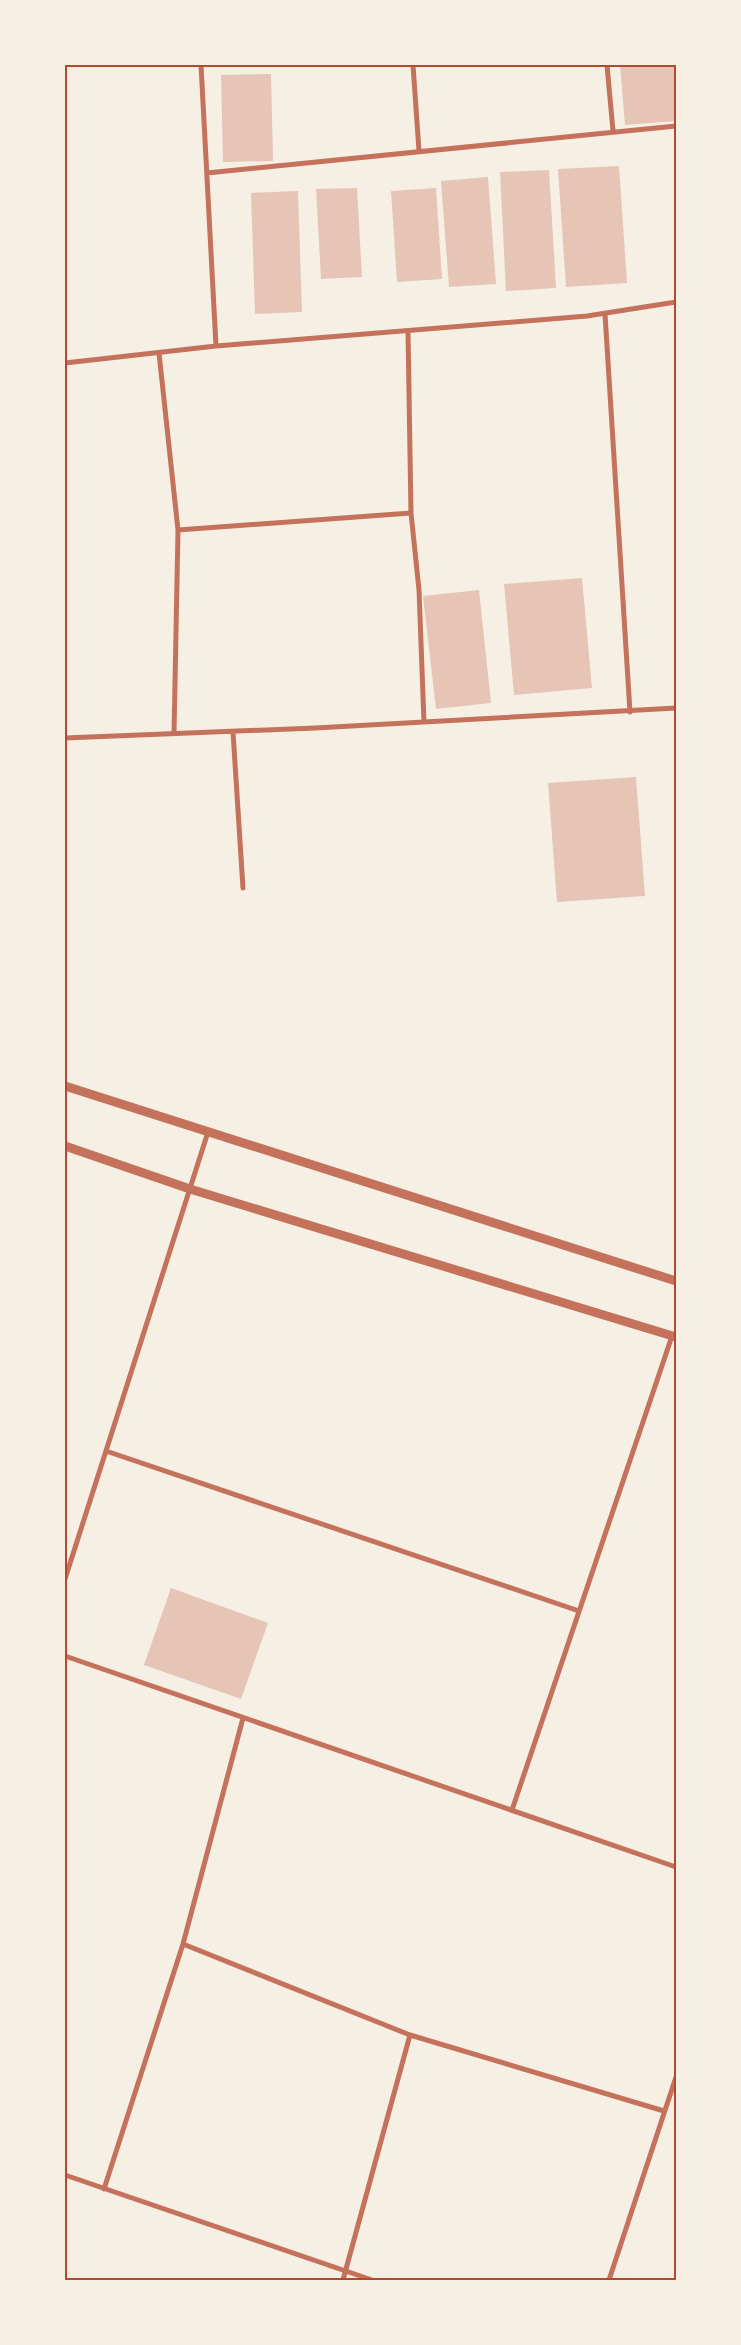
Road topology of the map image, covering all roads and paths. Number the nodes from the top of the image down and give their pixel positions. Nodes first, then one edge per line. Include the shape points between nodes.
1 (201, 65) edge
2 (413, 65) edge
3 (608, 65) edge
4 (676, 126) edge
5 (613, 131) junction
6 (419, 152) junction
7 (207, 173) junction
8 (676, 302) edge
9 (605, 314) junction
10 (408, 331) junction
11 (216, 346) junction
12 (159, 353) junction
13 (65, 363) edge
14 (411, 513) junction
15 (178, 530) junction
16 (676, 708) edge
17 (630, 712) junction
18 (424, 722) junction
19 (233, 732) junction
20 (174, 734) junction
21 (65, 738) edge
22 (243, 888) dead end
23 (65, 1086) edge
24 (208, 1132) junction
25 (65, 1146) edge
26 (190, 1190) junction
27 (676, 1281) edge
28 (674, 1336) edge
29 (106, 1452) junction
30 (65, 1579) edge
31 (579, 1611) junction
32 (65, 1656) edge
33 (243, 1718) junction
34 (512, 1810) junction
35 (676, 1867) edge
36 (183, 1944) junction
37 (410, 2035) junction
38 (676, 2077) edge
39 (664, 2111) junction
40 (65, 2175) edge
41 (104, 2188) junction
42 (346, 2272) junction
43 (343, 2280) edge
44 (372, 2280) edge
45 (609, 2280) edge

1 - 7 street
2 - 6 street
3 - 5 street
4 - 5 street
5 - 6 street
6 - 7 street
7 - 11 street
8 - 9 street
9 - 10 street
9 - 17 street
10 - 11 street
10 - 14 street
11 - 12 street
12 - 13 street
12 - 15 street
14 - 15 street
14 - 18 street via 419,590
15 - 20 street
16 - 17 street
17 - 18 street
18 - 19 street
19 - 20 street
19 - 22 street
20 - 21 street
23 - 24 street
24 - 26 street
24 - 27 street
25 - 26 street
26 - 28 street
26 - 29 street
28 - 31 street
29 - 30 street
29 - 31 street
31 - 34 street
32 - 33 street
33 - 34 street
33 - 36 street
34 - 35 street
36 - 37 street
36 - 41 street
37 - 39 street
37 - 42 street
38 - 39 street
39 - 45 street
40 - 41 street
41 - 42 street
42 - 43 street
42 - 44 street

